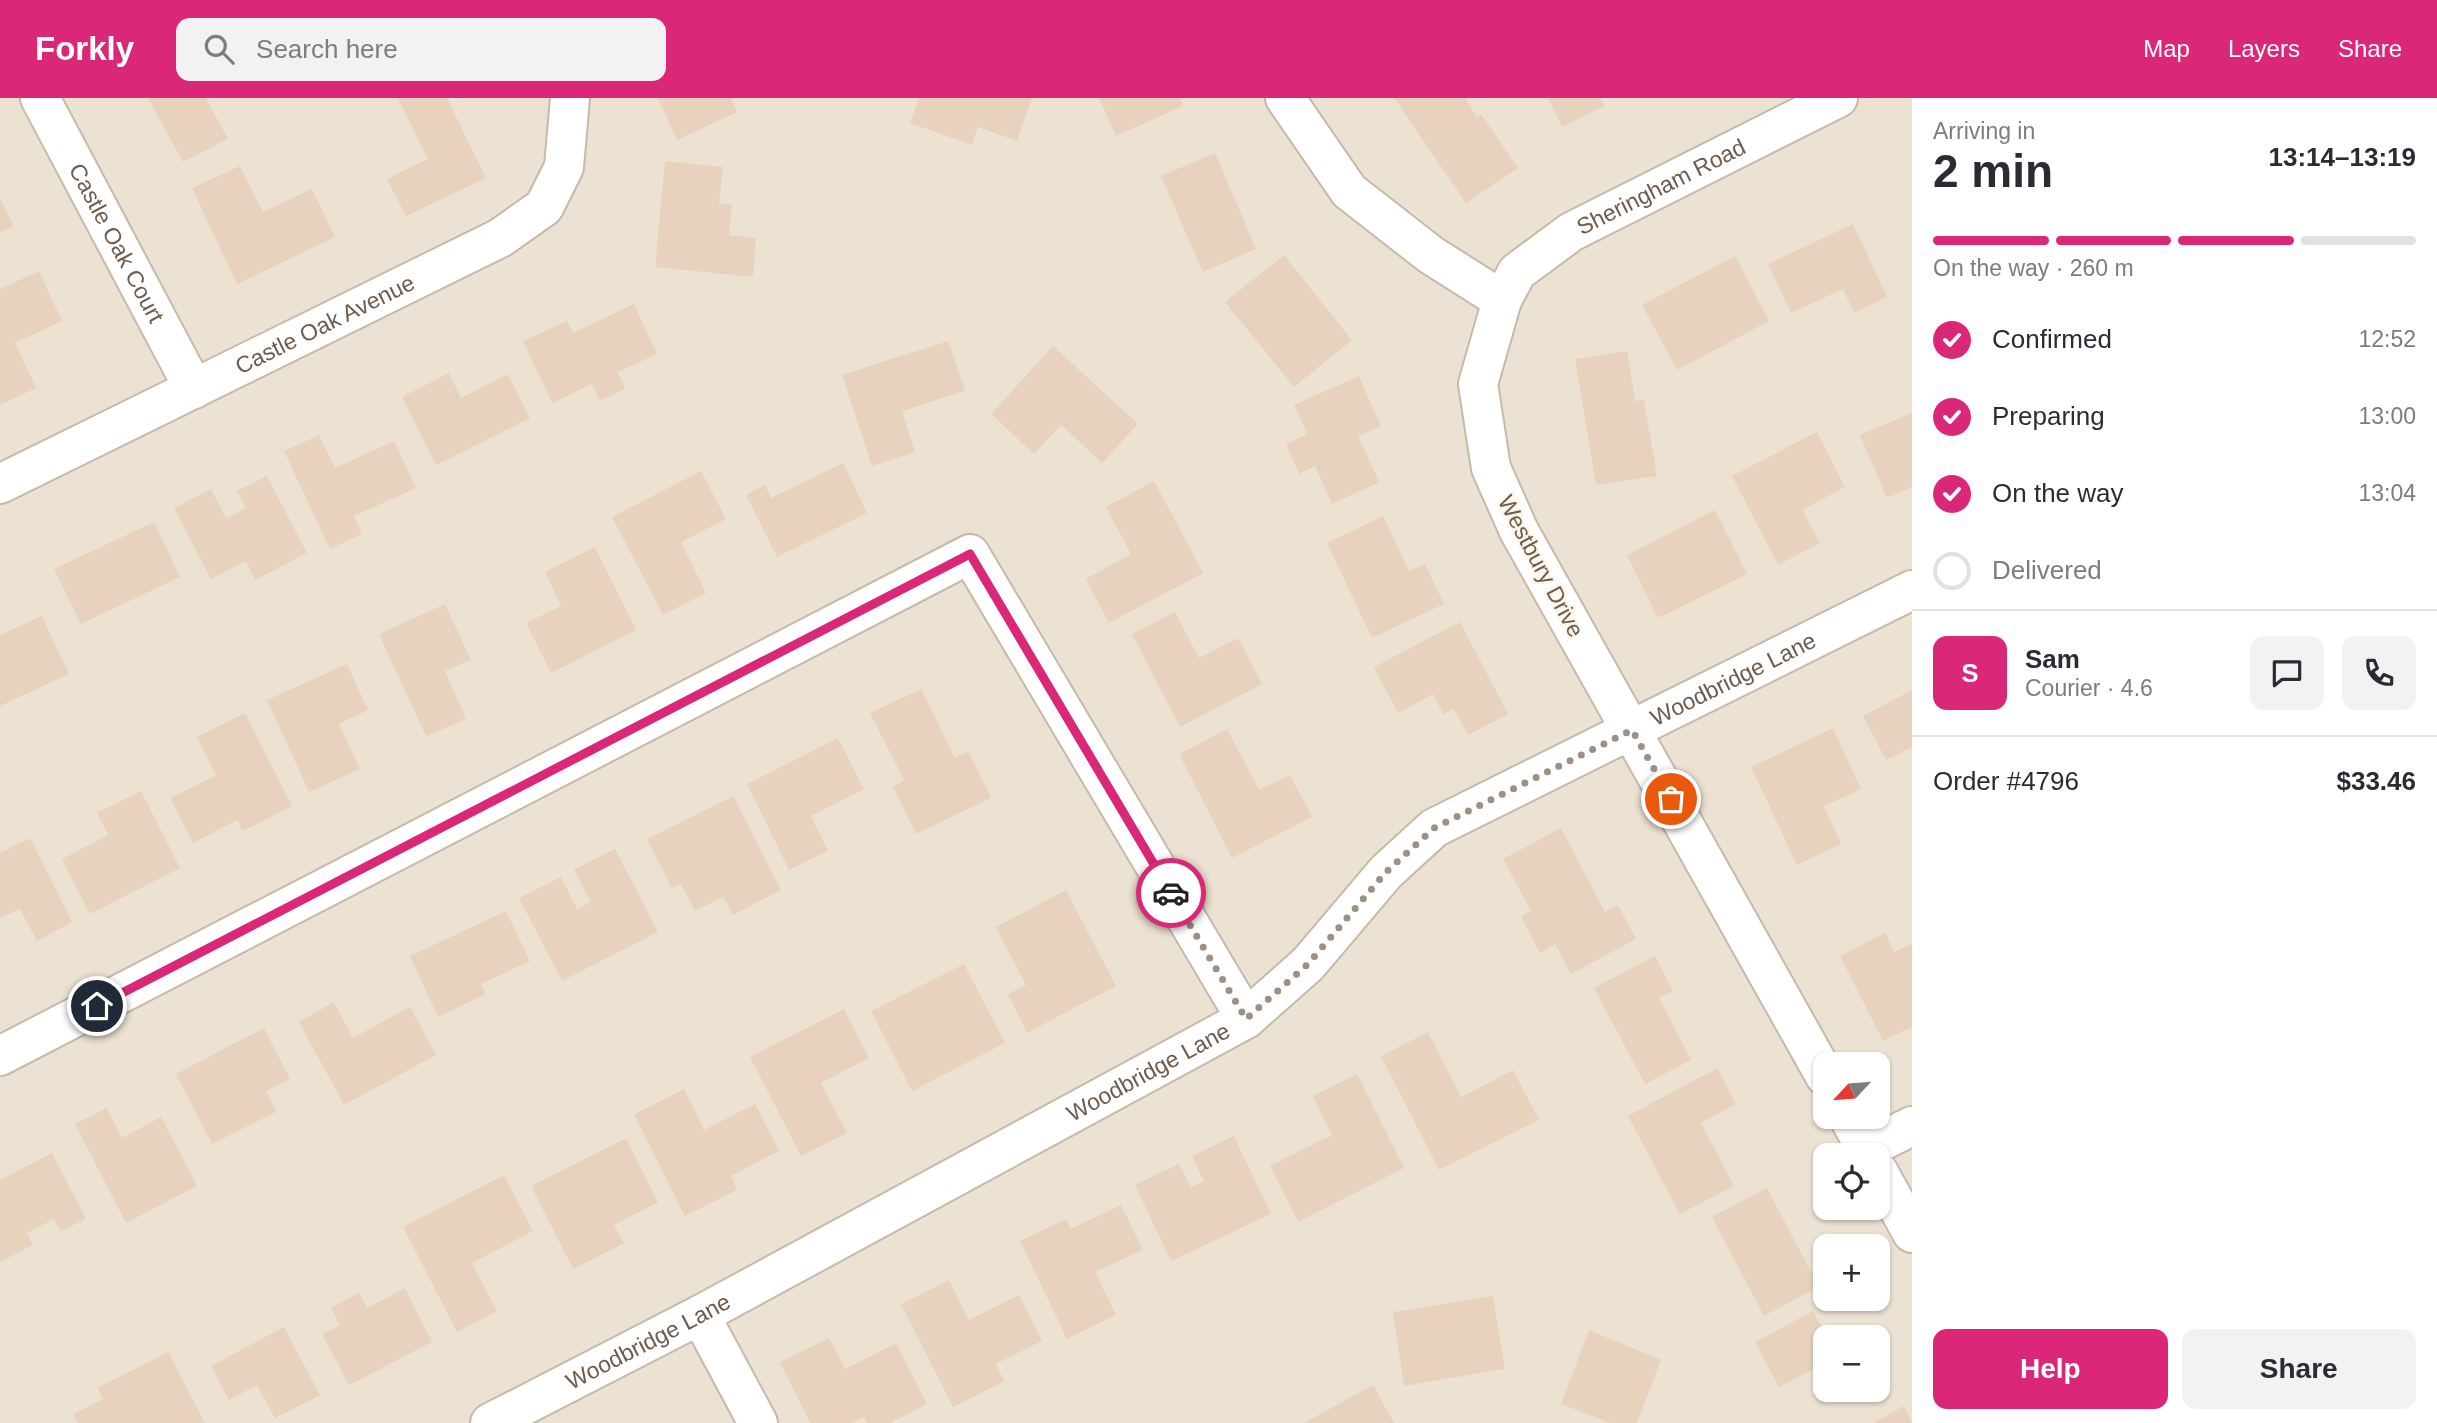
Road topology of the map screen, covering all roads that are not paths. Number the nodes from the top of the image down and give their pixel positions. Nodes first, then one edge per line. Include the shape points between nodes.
1 (40, 98) edge
2 (1284, 98) edge
3 (1838, 98) edge
4 (570, 99) edge
5 (1502, 300) junction
6 (194, 389) junction
7 (0, 484) edge
8 (1912, 590) edge
9 (1632, 730) junction
10 (1246, 1019) junction
11 (1813, 1054) edge
12 (0, 1056) edge
13 (1912, 1126) edge
14 (1876, 1143) edge
15 (1890, 1193) edge
16 (1912, 1233) edge
17 (700, 1315) junction
18 (490, 1423) edge
19 (758, 1423) edge

1 - 6 street, Castle Oak Court
2 - 5 street via 1349,191 1430,255
3 - 5 street, Sheringham Road via 1571,232 1517,272
4 - 6 street, Castle Oak Avenue via 564,167 544,207 500,239
5 - 9 street, Westbury Drive via 1478,384 1491,468 1519,531
6 - 7 street, Castle Oak Avenue
8 - 9 street, Woodbridge Lane
9 - 10 street, Woodbridge Lane via 1434,828 1386,872 1308,964
9 - 11 street, Westbury Drive
10 - 12 street via 970,554
10 - 17 street, Woodbridge Lane
13 - 14 street
15 - 16 street
17 - 18 street, Woodbridge Lane
17 - 19 street

